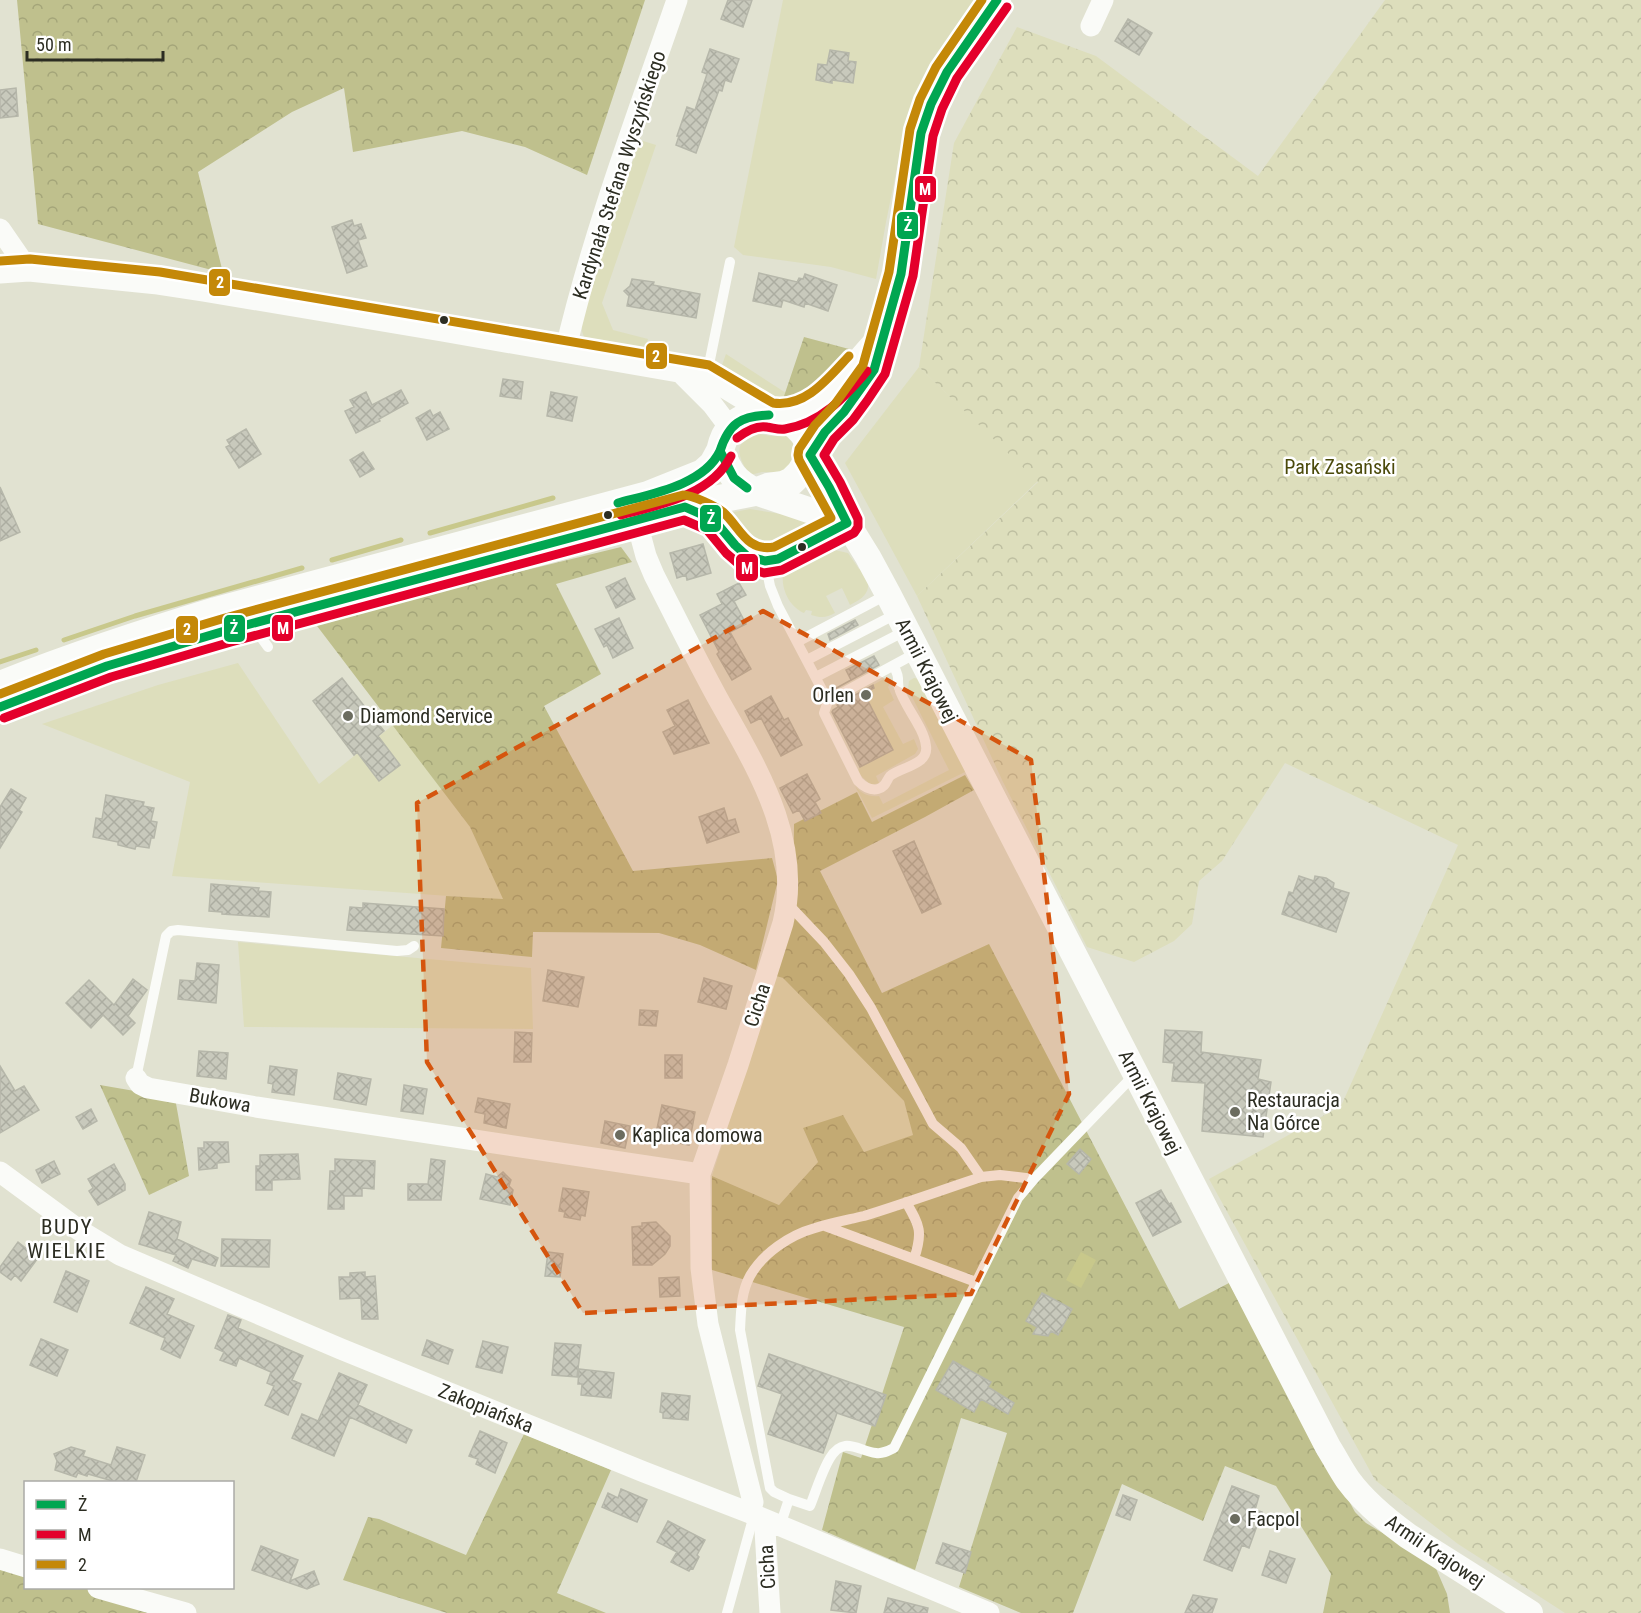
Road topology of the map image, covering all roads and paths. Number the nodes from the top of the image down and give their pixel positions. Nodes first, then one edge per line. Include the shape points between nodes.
1 (677, 0) edge
2 (997, 0) edge
3 (1103, 0) edge
4 (1091, 26) dead end
5 (0, 229) edge
6 (730, 262) dead end
7 (29, 271) junction
8 (0, 273) edge
9 (882, 337) junction
10 (565, 352) junction
11 (705, 385) junction
12 (774, 417) junction
13 (725, 439) junction
14 (810, 455) junction
15 (755, 492) junction
16 (685, 507) junction
17 (636, 519) junction
18 (846, 523) junction
19 (765, 561) junction
20 (903, 622) junction
21 (251, 624) junction
22 (797, 642) junction
23 (268, 646) dead end
24 (807, 660) junction
25 (894, 666) junction
26 (816, 677) junction
27 (1, 701) edge
28 (828, 701) junction
29 (787, 903) junction
30 (414, 946) dead end
31 (1135, 1074) junction
32 (136, 1078) joint
33 (0, 1172) edge
34 (700, 1174) junction
35 (981, 1177) junction
36 (1034, 1179) junction
37 (906, 1202) junction
38 (824, 1225) junction
39 (914, 1259) junction
40 (976, 1282) junction
41 (789, 1499) junction
42 (763, 1518) junction
43 (0, 1559) edge
44 (24, 1565) edge
45 (105, 1589) edge
46 (186, 1613) edge
47 (727, 1613) edge
48 (770, 1613) edge
49 (989, 1613) edge
50 (1530, 1613) edge

1 - 10 street, Kardynała Stefana Wyszyńskiego via 609,196
2 - 9 main road via 947,72 921,132 901,274
3 - 4 street
5 - 7 street
6 - 11 lane
7 - 8 street
7 - 10 street via 204,291
9 - 12 main road via 815,405 796,414
9 - 14 main road via 874,370 865,385
10 - 11 street via 682,374
11 - 12 street
11 - 13 street via 722,416
12 - 13 main road via 753,415 740,420
12 - 14 main road via 794,424 803,433
13 - 15 main road via 734,478
13 - 27 main road via 713,464 703,473 648,495 149,631 57,662
14 - 15 main road via 792,481
14 - 18 street, Armii Krajowej
15 - 16 main road
15 - 18 street
16 - 17 main road
16 - 19 lane via 714,520 747,556
17 - 21 main road
17 - 29 street, Cicha via 654,575 770,798 784,846
18 - 19 lane via 778,559
18 - 20 street, Armii Krajowej
19 - 22 lane via 770,586
20 - 22 lane
20 - 24 lane
20 - 25 lane
20 - 26 lane
20 - 31 street, Armii Krajowej
21 - 23 lane
21 - 27 main road
22 - 24 lane
24 - 26 lane
25 - 28 lane
25 - 28 lane via 898,687 927,746 922,760 890,777 881,789 864,788 858,782 824,713
26 - 28 lane
29 - 34 street, Cicha
29 - 35 lane via 849,974 933,1124 961,1148
30 - 32 lane, Bukowa via 398,951 171,932 166,936
31 - 36 lane
31 - 50 street, Armii Krajowej via 1348,1480 1366,1501 1408,1536
32 - 34 street, Bukowa via 148,1088 256,1107
33 - 42 street, Zakopiańska via 120,1255 341,1349
34 - 42 street, Cicha via 701,1268 708,1324 753,1502
35 - 36 lane
35 - 37 lane
36 - 40 lane via 1018,1198
37 - 38 lane
37 - 39 lane via 920,1230
38 - 39 lane
38 - 41 lane via 777,1246 750,1276 743,1294 740,1330 770,1488
39 - 40 lane
40 - 41 lane via 894,1448 877,1454 846,1445 830,1457 810,1506
41 - 42 lane
42 - 47 lane
42 - 48 street, Cicha
42 - 49 street, Zakopiańska
43 - 44 street
45 - 46 street

